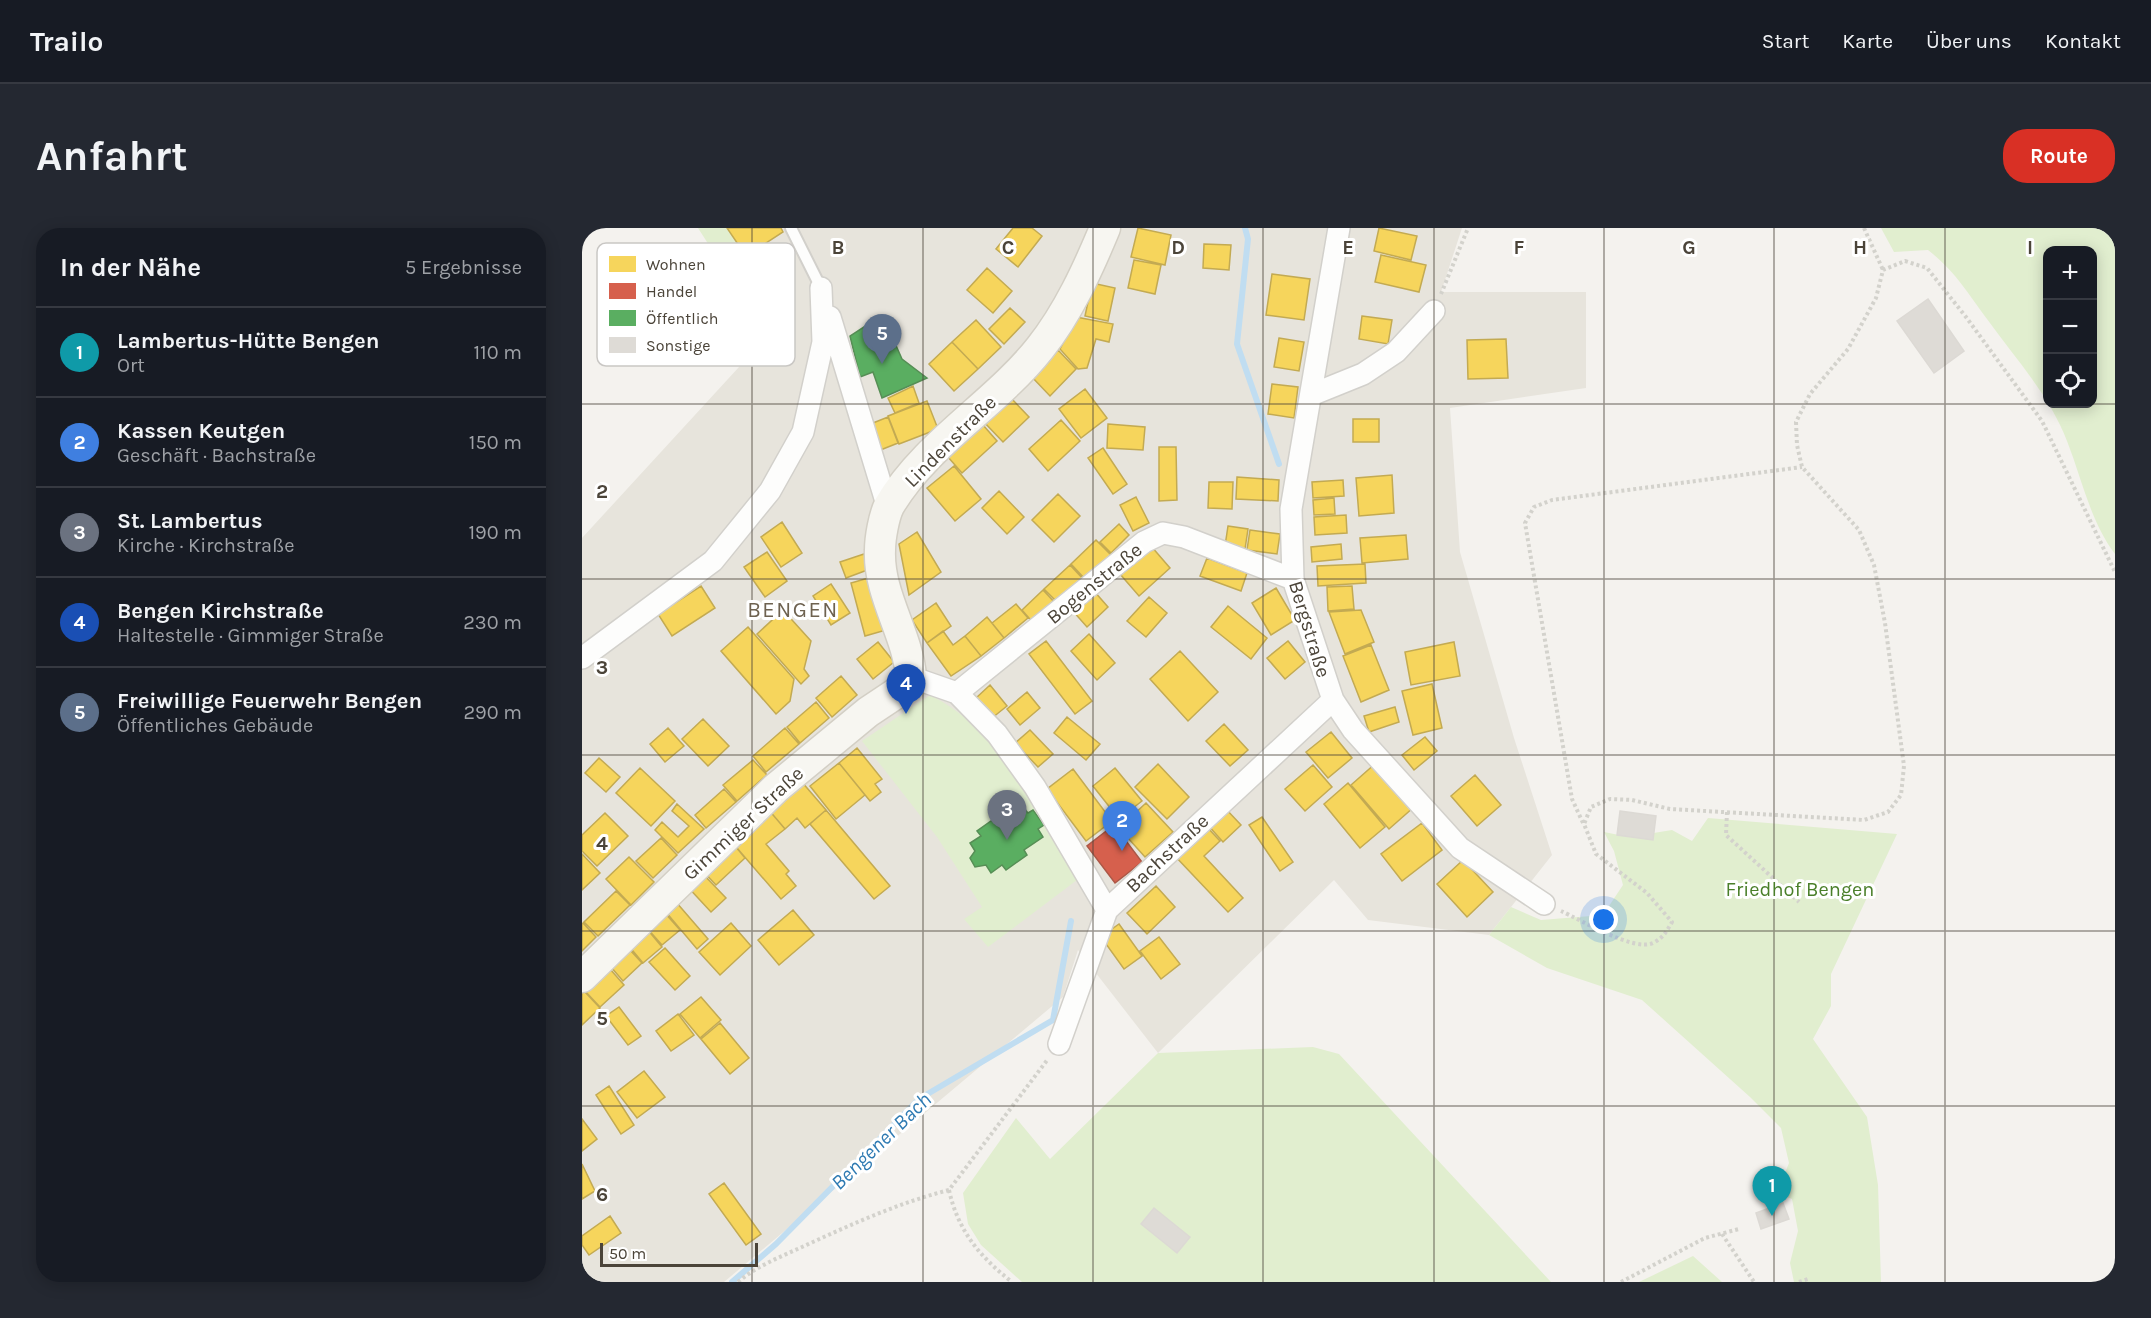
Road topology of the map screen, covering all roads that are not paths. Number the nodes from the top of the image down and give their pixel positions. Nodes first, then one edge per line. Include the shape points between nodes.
1 (791, 228) edge
2 (1105, 228) edge
3 (1340, 228) edge
4 (821, 288) junction
5 (1434, 311) road end
6 (1311, 395) junction
7 (888, 508) junction
8 (1293, 579) junction
9 (582, 658) edge
10 (911, 677) junction
11 (957, 693) junction
12 (1333, 700) junction
13 (1545, 904) road end
14 (1107, 909) junction
15 (582, 977) edge
16 (1059, 1044) road end

1 - 4 lane
2 - 7 street, Lindenstraße via 1071,301 1041,347 1013,379 910,475
3 - 6 street, Bergstraße
4 - 7 street
4 - 9 street via 823,342 803,432 770,491 713,561
5 - 6 street via 1396,352 1363,375
6 - 8 street, Bergstraße via 1291,508
7 - 10 street, Lindenstraße via 880,550 887,599 909,657
8 - 11 street, Bogenstraße via 1184,537 1163,533 1144,542
8 - 12 street, Bergstraße
10 - 11 street
10 - 15 street, Gimmiger Straße via 898,692 776,788
11 - 14 street via 997,734 1035,787
12 - 13 street, Bergstraße via 1353,730 1460,848
12 - 14 street, Bachstraße
14 - 16 street, Bachstraße

